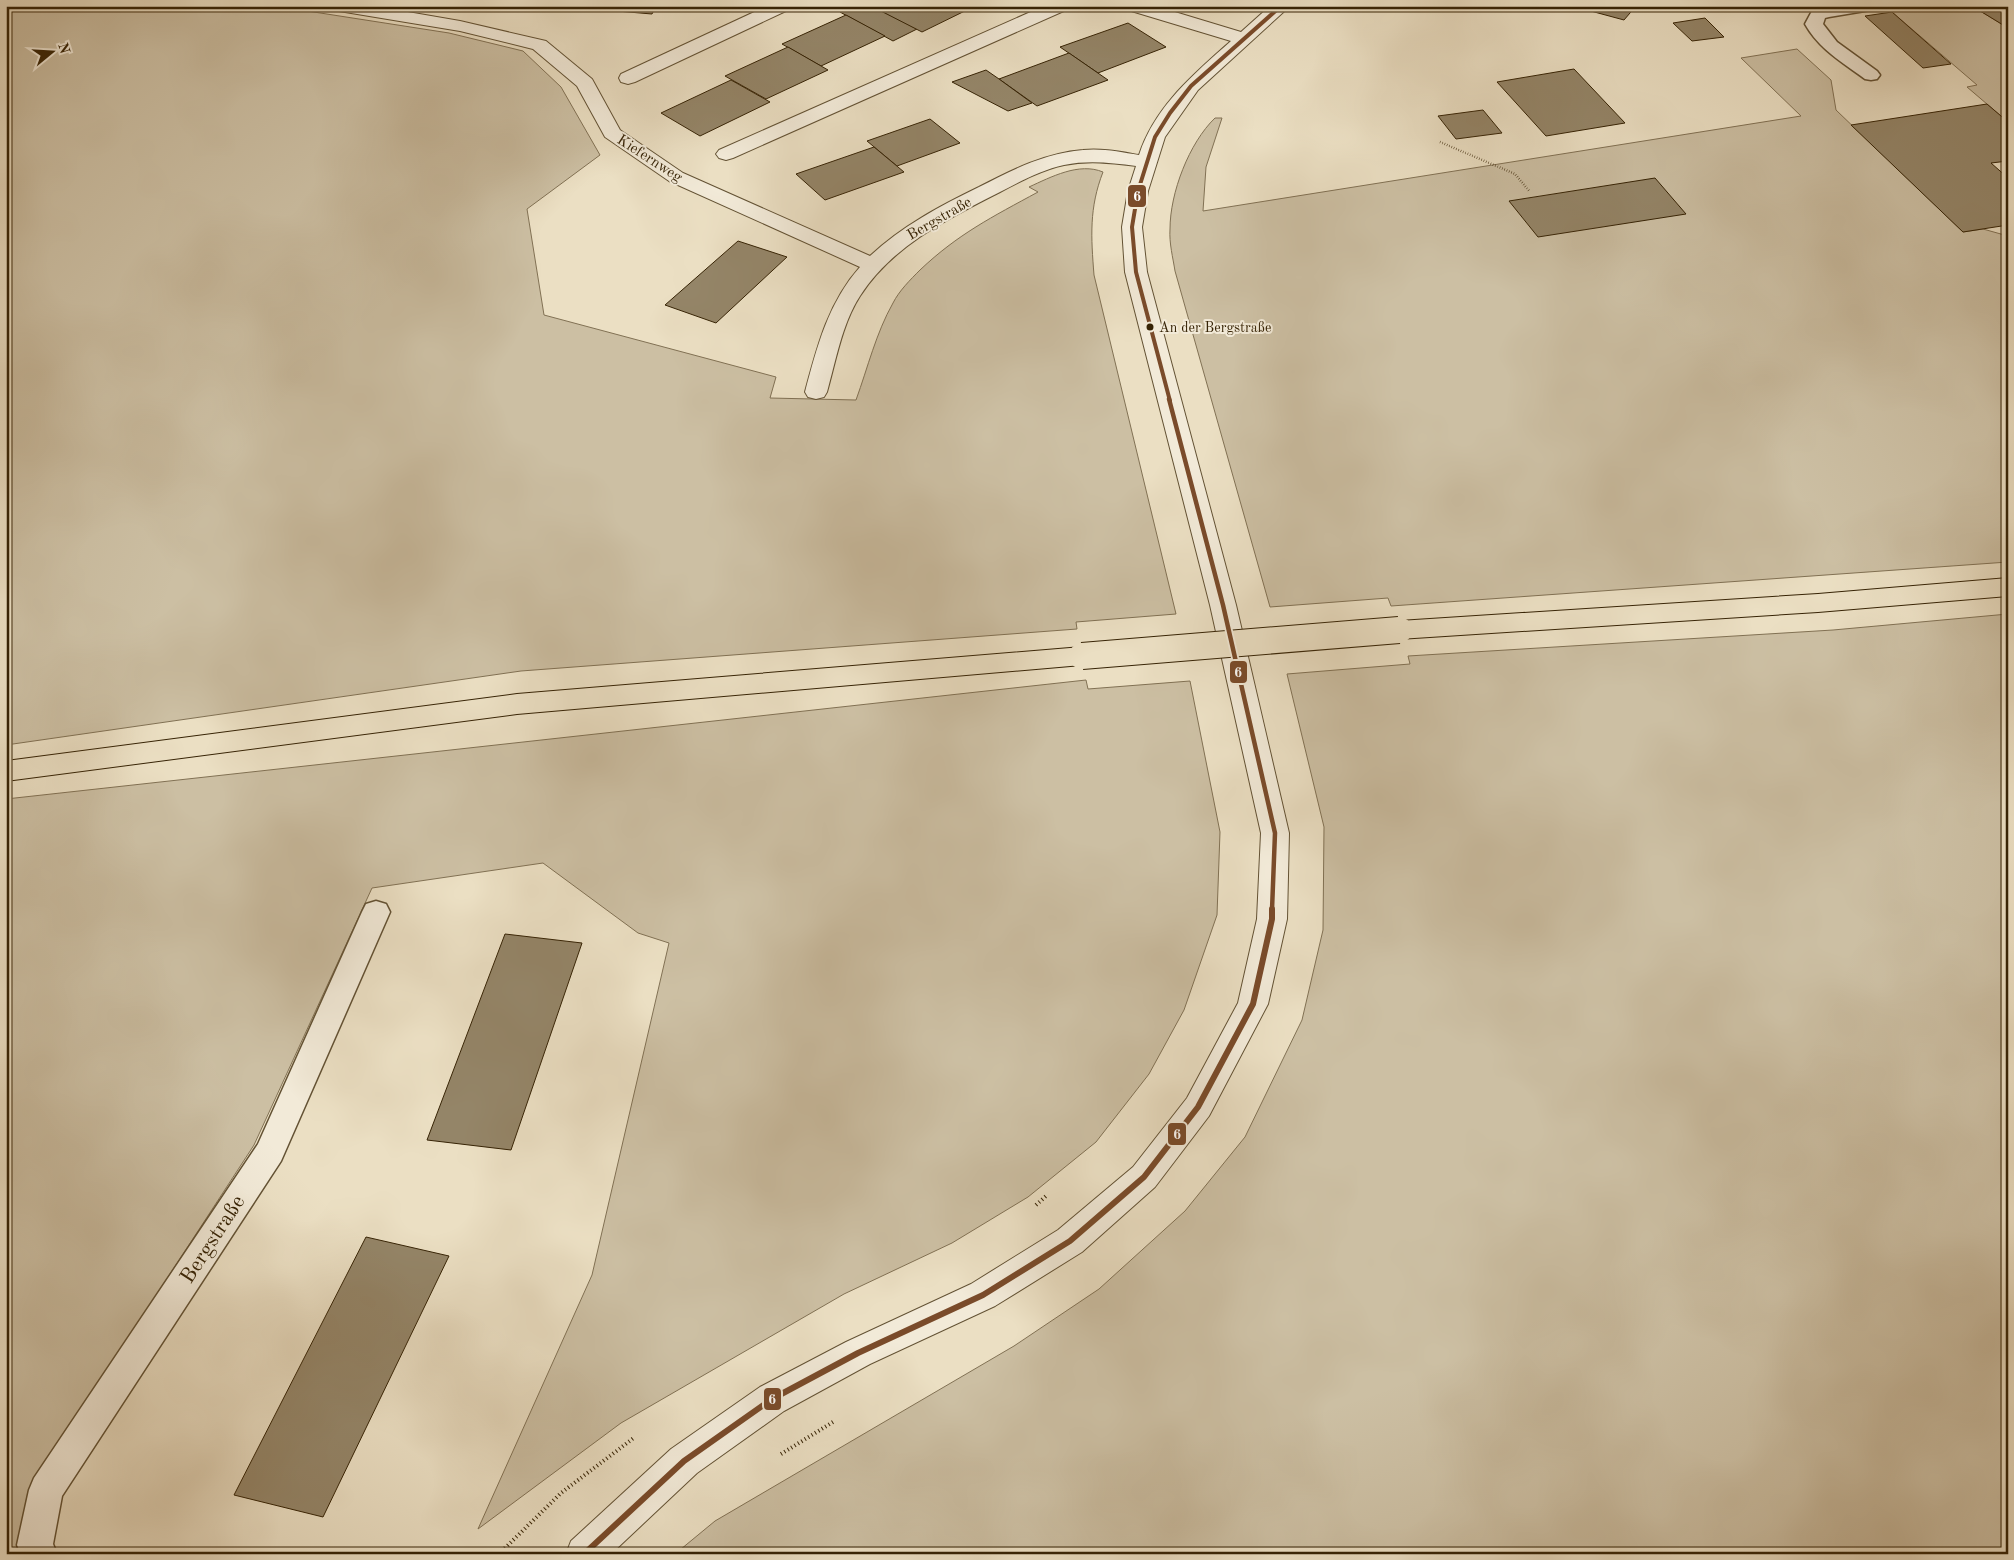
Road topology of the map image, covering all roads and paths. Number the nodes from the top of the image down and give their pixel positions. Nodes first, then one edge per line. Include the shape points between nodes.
1 (339, 6) edge
2 (782, 6) edge
3 (1060, 6) edge
4 (1134, 6) edge
5 (1281, 6) edge
6 (1865, 6) edge
7 (1244, 39) junction
8 (1871, 75) dead end
9 (628, 78) dead end
10 (1440, 142) dead end
11 (726, 154) dead end
12 (1146, 162) junction
13 (1530, 192) dead end
14 (873, 265) junction
15 (816, 392) dead end
16 (2008, 587) edge
17 (6, 771) edge
18 (376, 912) dead end
19 (1052, 1191) dead end
20 (1029, 1209) dead end
21 (840, 1418) dead end
22 (643, 1432) dead end
23 (774, 1458) dead end
24 (39, 1554) edge
25 (499, 1554) edge
26 (584, 1554) edge

1 - 14 street, Kiefernweg via 460,26 539,45 585,83 612,133 676,177
2 - 9 street
3 - 11 street
4 - 7 street
5 - 7 street
6 - 8 lane via 1825,12 1818,15 1814,24 1832,45
7 - 12 street via 1191,86 1155,137
10 - 13 path via 1514,174
12 - 14 street, Bergstraße via 1077,156 1032,168 939,214 905,235
12 - 26 street via 1132,227 1136,272 1223,605 1275,833 1272,918 1253,1004 1192,1115 1144,1177 1070,1241 983,1295 858,1353 772,1400 684,1461
14 - 15 street, Bergstraße via 849,297 832,334
16 - 17 main road, bridge via 1818,603 1399,630 517,704
18 - 24 lane, Bergstraße via 270,1152 46,1490 35,1545
19 - 20 path
21 - 23 path
22 - 25 path via 561,1494

